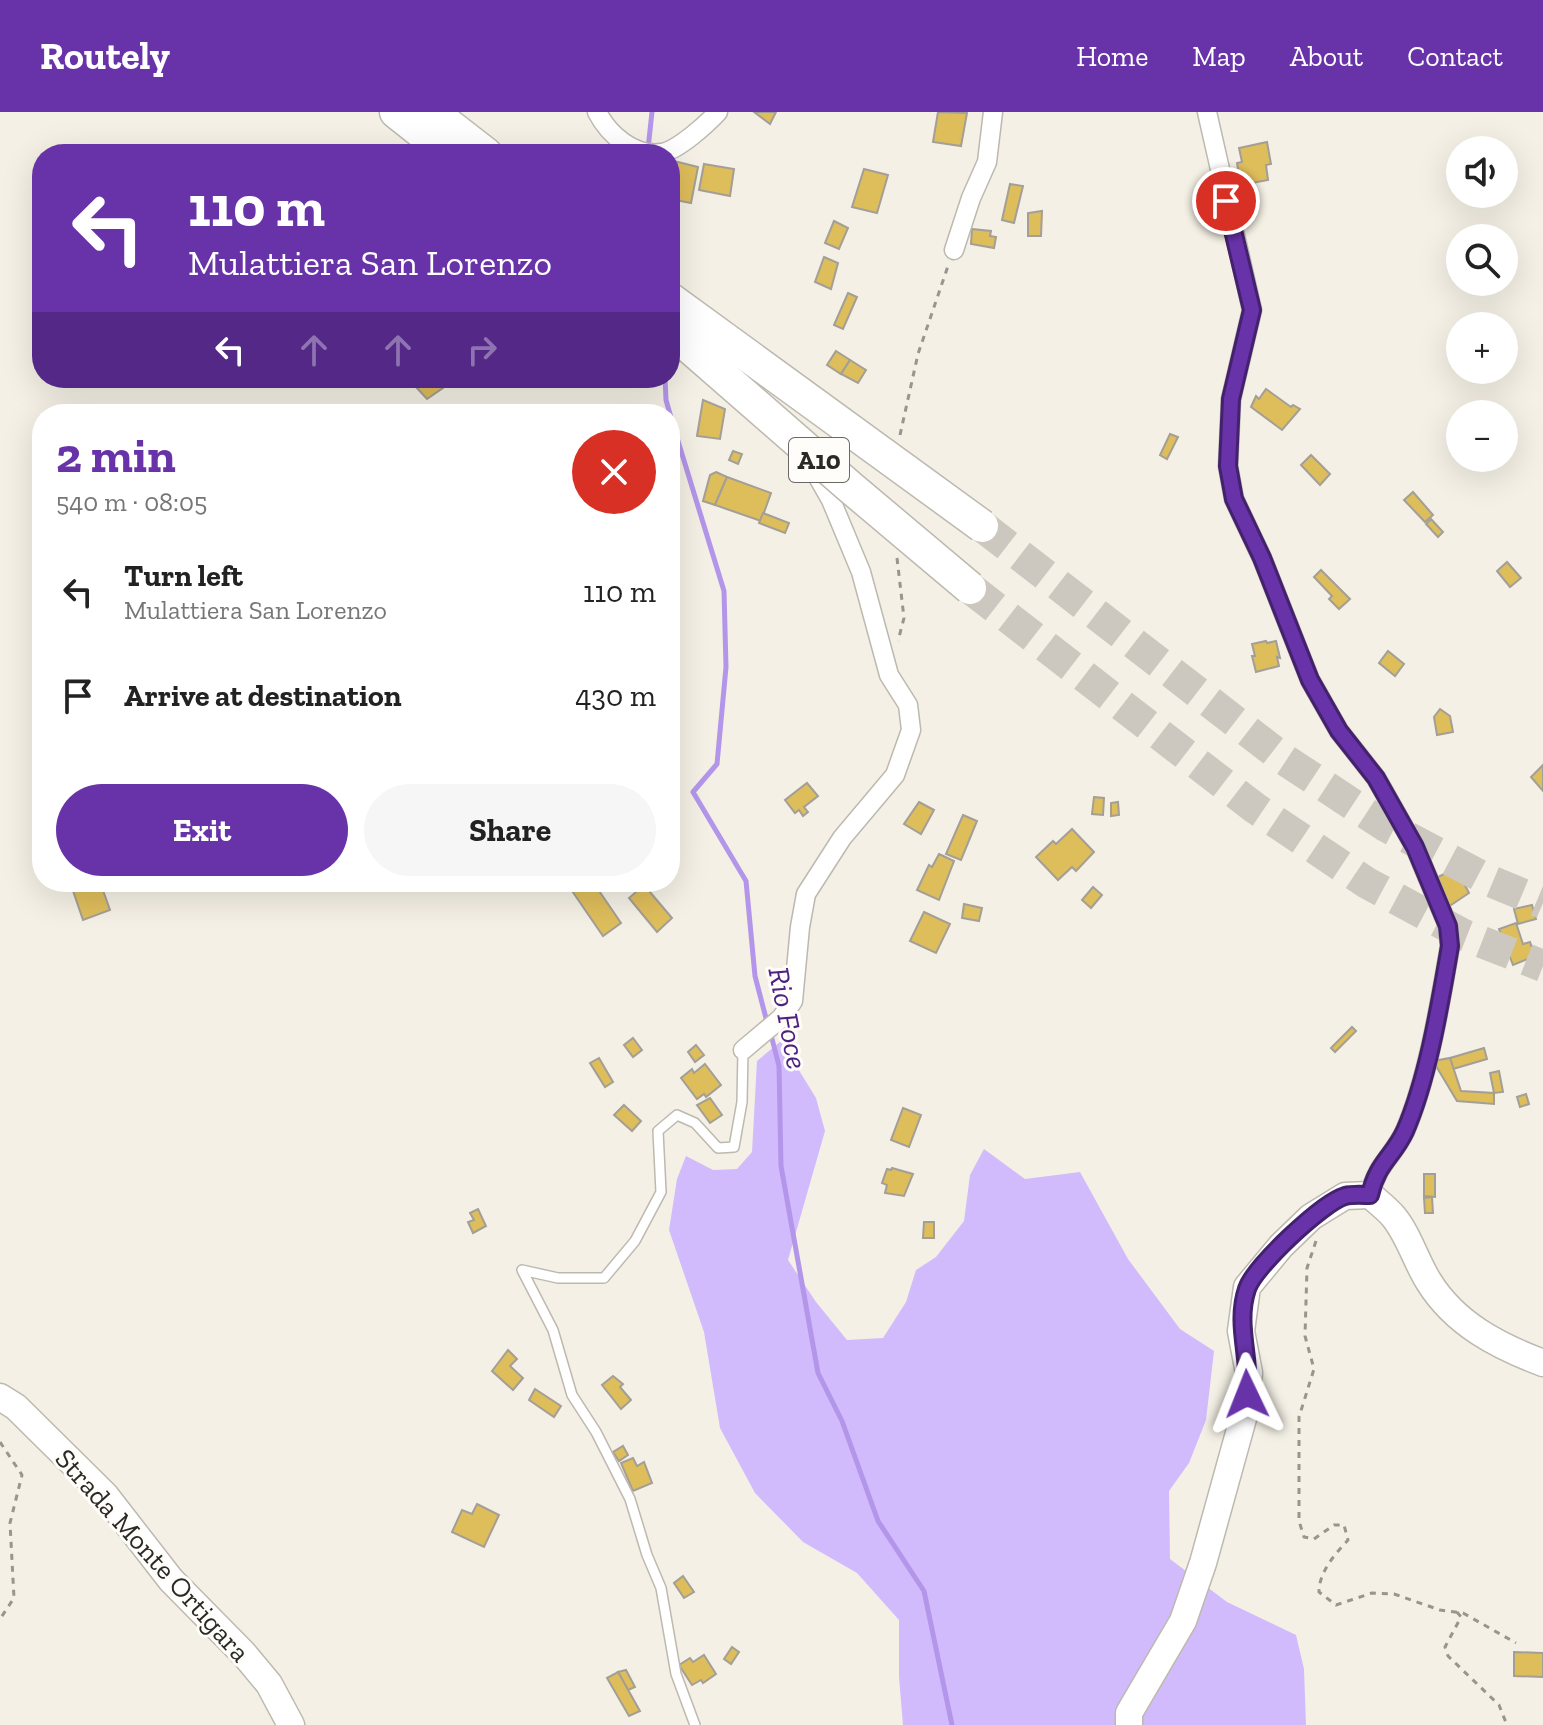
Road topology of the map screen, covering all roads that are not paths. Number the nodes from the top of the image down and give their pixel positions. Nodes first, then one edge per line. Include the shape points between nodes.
1 (396, 112) edge
2 (432, 112) edge
3 (597, 112) edge
4 (718, 112) edge
5 (993, 112) edge
6 (1207, 112) edge
7 (436, 144) edge
8 (473, 144) edge
9 (621, 144) edge
10 (678, 144) edge
11 (954, 250) dead end
12 (680, 291) edge
13 (680, 306) edge
14 (680, 339) edge
15 (982, 526) tunnel mouth
16 (970, 588) tunnel mouth
17 (743, 1050) joint
18 (1370, 1195) junction
19 (1543, 1363) edge
20 (0, 1397) edge
21 (291, 1725) edge
22 (695, 1725) edge
23 (1129, 1725) edge

1 - 7 highway
2 - 8 highway
3 - 9 street
4 - 10 street
5 - 11 street via 987,162
6 - 18 street via 1252,310 1231,399 1228,466 1234,499 1310,680 1415,847 1448,926 1450,946 1426,1065 1404,1133 1375,1175
12 - 17 street via 715,316 752,363 831,500 861,572 889,675 908,705 911,730 895,775 842,838 806,894 793,1001
13 - 15 highway, A10, bridge
14 - 16 highway, A10, bridge
17 - 22 lane via 734,1147 718,1148 695,1123 677,1115 658,1131 661,1192 635,1241 604,1278 558,1278 522,1270 553,1330 572,1395 630,1499 661,1588 676,1674
18 - 19 main road via 1395,1218 1429,1283 1452,1312 1482,1335
18 - 23 main road via 1345,1196 1311,1217 1247,1287 1241,1331 1249,1373 1244,1415 1183,1621 1129,1713
20 - 21 main road, Strada Monte Ortigara via 105,1495 171,1580 269,1684

